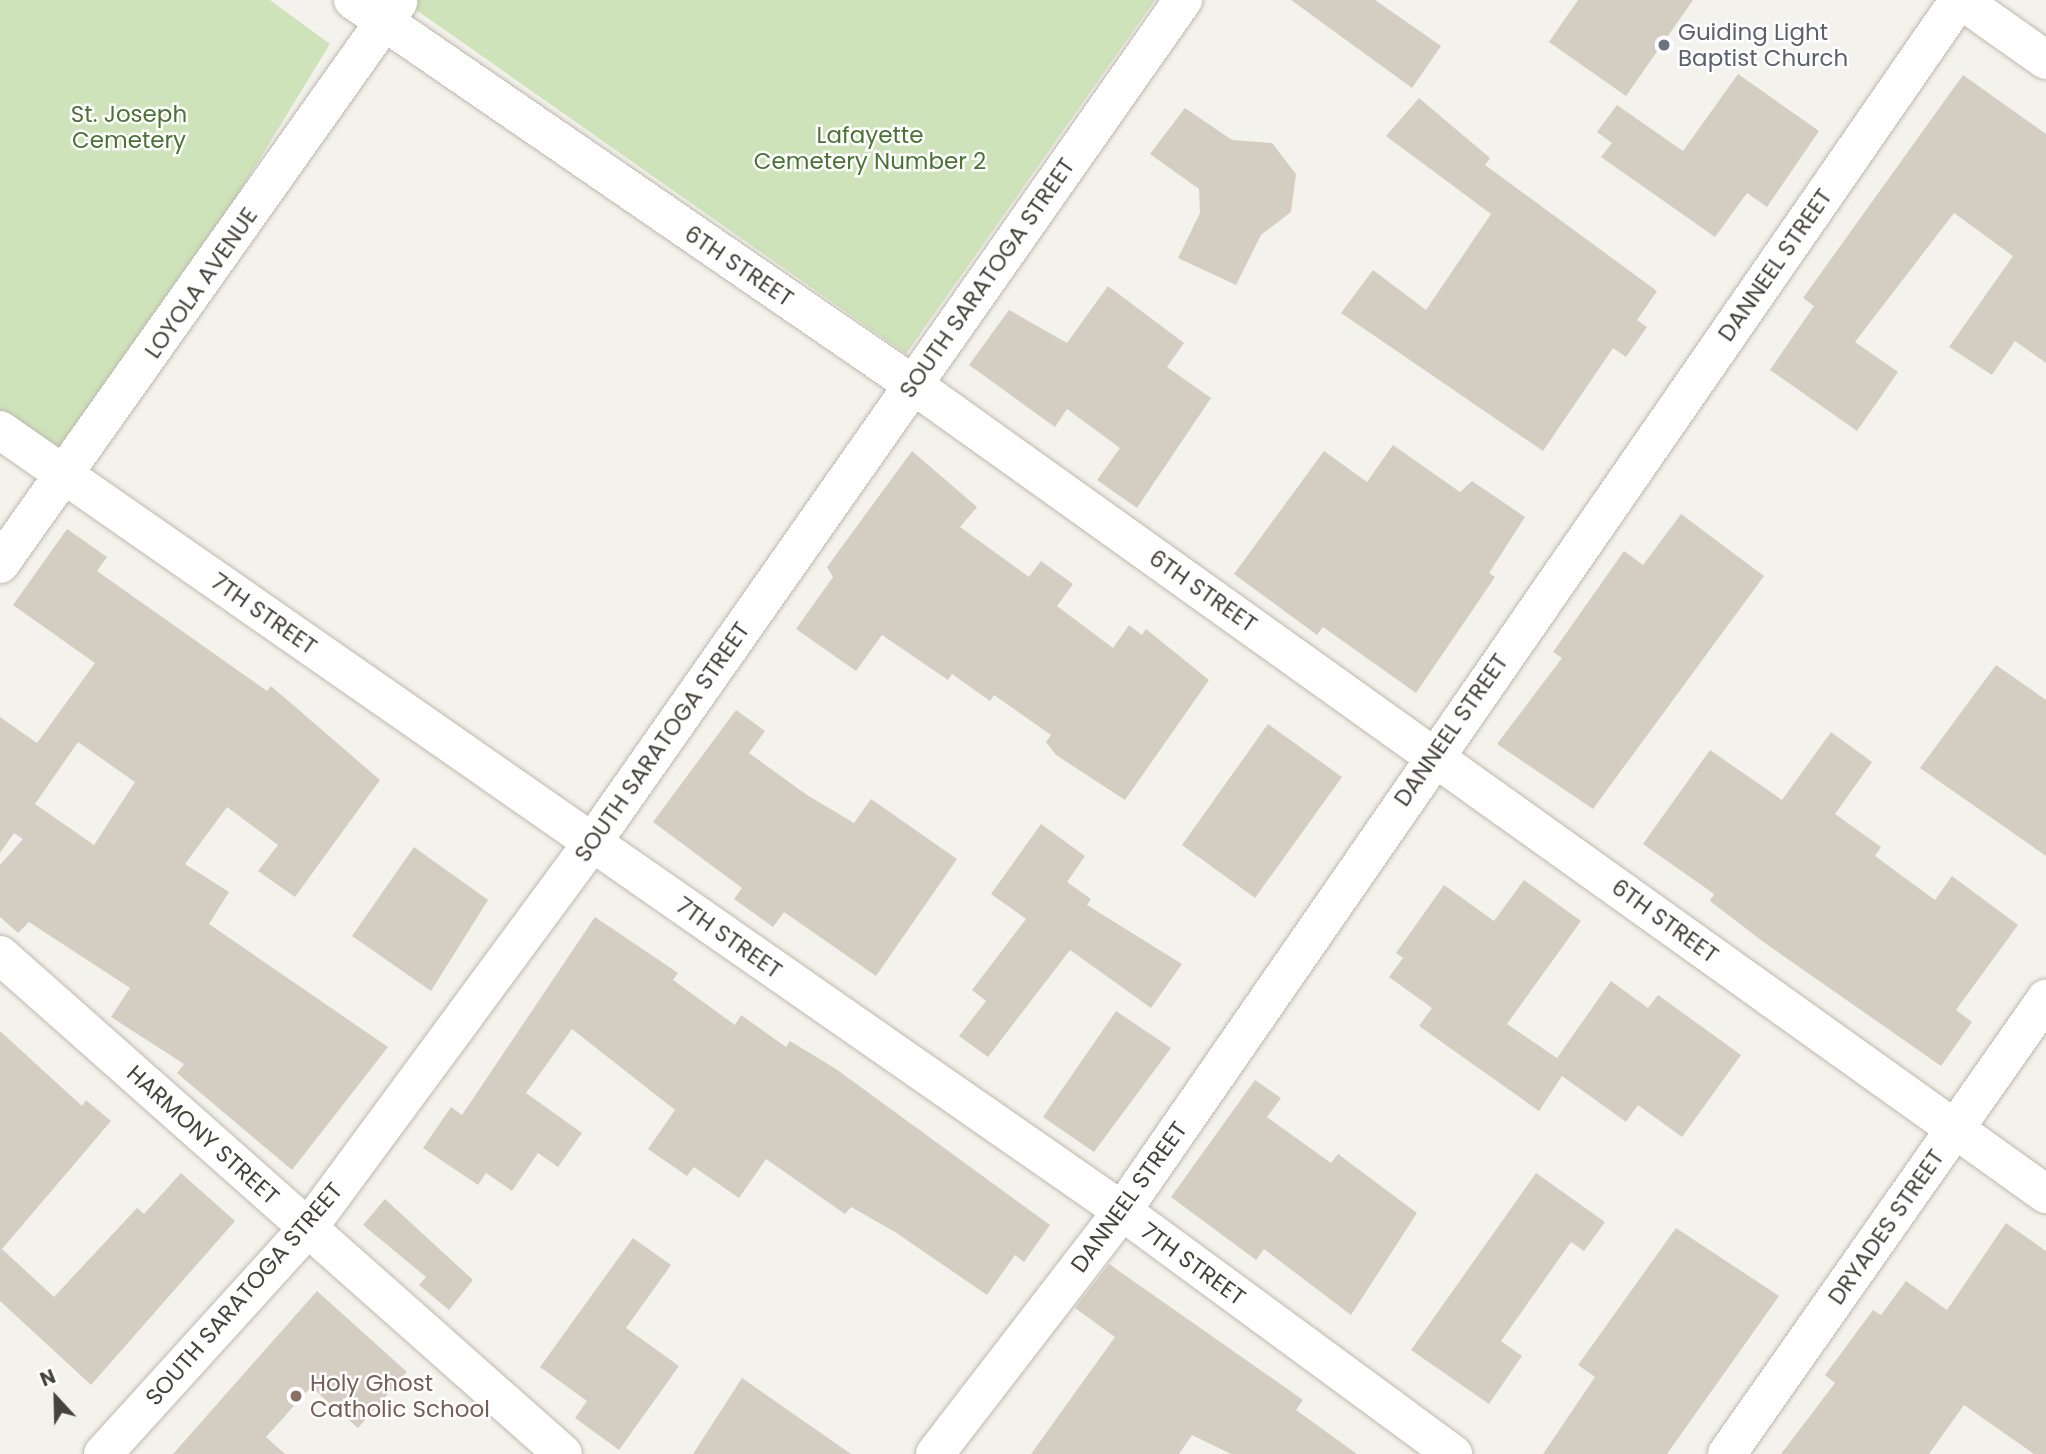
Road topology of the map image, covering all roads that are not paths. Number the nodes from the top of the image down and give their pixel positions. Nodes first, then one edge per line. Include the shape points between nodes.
1 (353, 0) edge
2 (1183, 0) edge
3 (1960, 0) edge
4 (391, 11) edge
5 (2046, 60) edge
6 (912, 384) junction
7 (0, 430) edge
8 (65, 476) junction
9 (0, 564) edge
10 (1434, 755) junction
11 (592, 843) junction
12 (0, 955) edge
13 (2046, 999) edge
14 (1955, 1129) junction
15 (2046, 1194) edge
16 (1122, 1211) junction
17 (308, 1228) junction
18 (103, 1454) edge
19 (562, 1454) edge
20 (935, 1454) edge
21 (1453, 1454) edge
22 (1727, 1454) edge

1 - 4 street, 6TH STREET
2 - 6 street, SOUTH SARATOGA STREET
3 - 5 street
3 - 10 street, DANNEEL STREET
4 - 6 street, 6TH STREET
4 - 8 street, LOYOLA AVENUE
6 - 10 street, 6TH STREET
6 - 11 street, SOUTH SARATOGA STREET
7 - 8 street, 7TH STREET
8 - 9 street, LOYOLA AVENUE
8 - 11 street, 7TH STREET
10 - 14 street, 6TH STREET
10 - 16 street, DANNEEL STREET
11 - 16 street, 7TH STREET
11 - 17 street, SOUTH SARATOGA STREET
12 - 17 street, HARMONY STREET
13 - 14 street, DRYADES STREET
14 - 15 street, 6TH STREET
14 - 22 street, DRYADES STREET
16 - 20 street, DANNEEL STREET
16 - 21 street, 7TH STREET
17 - 18 street, SOUTH SARATOGA STREET
17 - 19 street, HARMONY STREET

